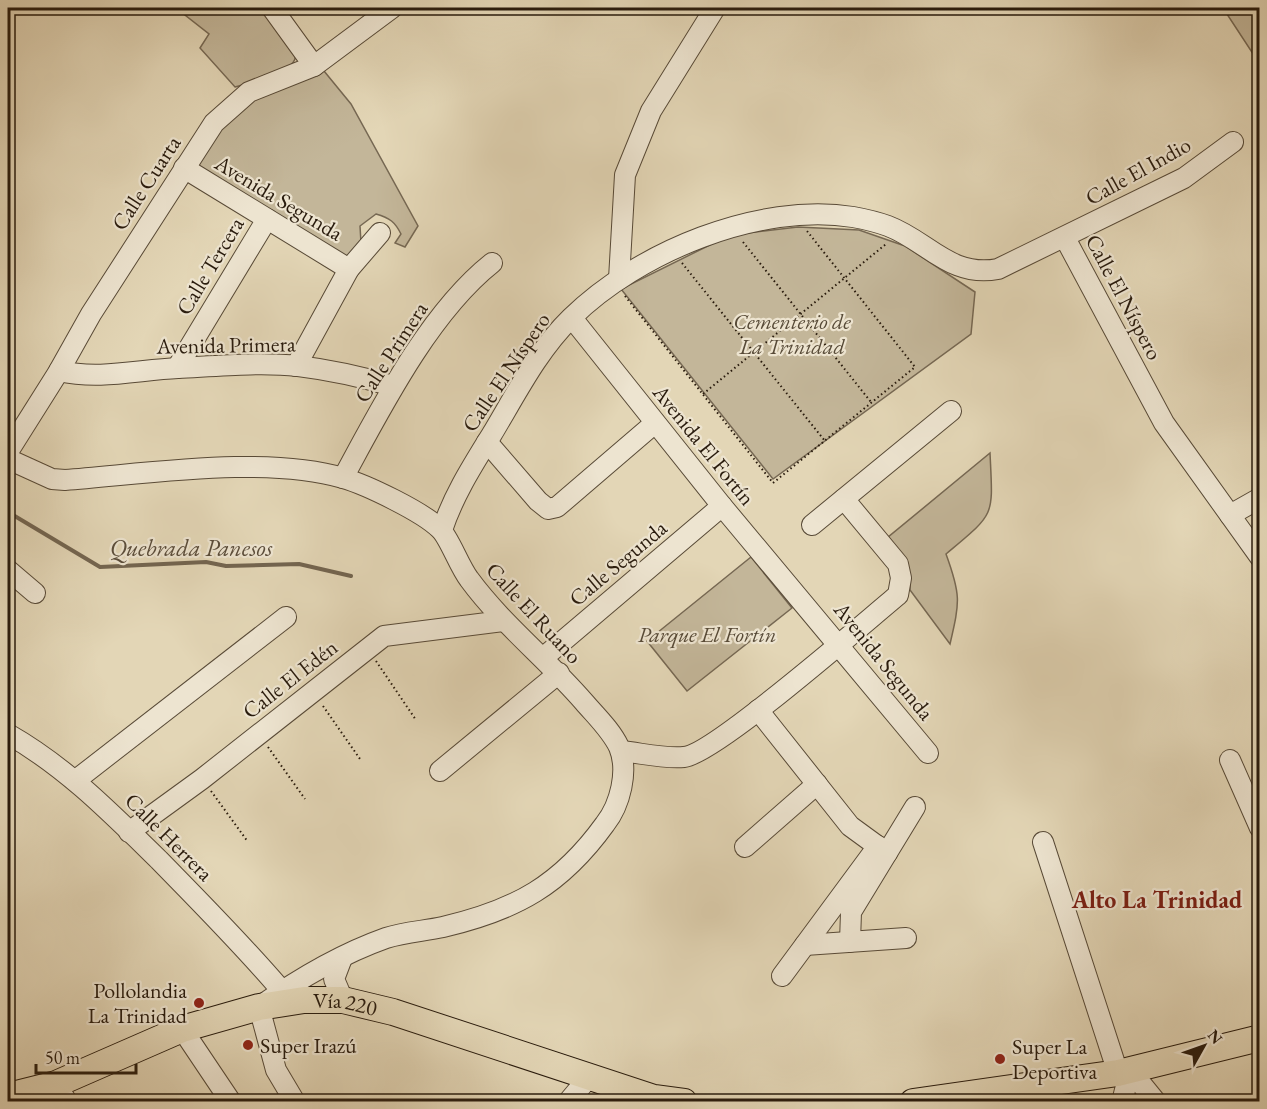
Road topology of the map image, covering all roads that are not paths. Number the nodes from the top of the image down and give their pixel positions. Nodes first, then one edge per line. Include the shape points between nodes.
1 (272, 8) edge
2 (393, 8) edge
3 (715, 8) edge
4 (314, 66) junction
5 (1233, 142) dead end
6 (184, 168) junction
7 (267, 219) junction
8 (380, 233) dead end
9 (1065, 238) junction
10 (492, 263) dead end
11 (349, 269) junction
12 (616, 281) junction
13 (572, 318) junction
14 (296, 366) junction
15 (177, 368) junction
16 (59, 371) junction
17 (393, 386) junction
18 (951, 411) dead end
19 (655, 423) junction
20 (487, 442) junction
21 (8, 452) edge
22 (8, 459) edge
23 (343, 478) junction
24 (1260, 498) edge
25 (844, 499) junction
26 (722, 506) junction
27 (1230, 515) junction
28 (812, 525) dead end
29 (442, 530) junction
30 (1260, 557) edge
31 (8, 570) edge
32 (34, 593) dead end
33 (803, 600) joint
34 (286, 617) dead end
35 (503, 621) junction
36 (840, 644) junction
37 (544, 657) junction
38 (559, 673) junction
39 (758, 710) junction
40 (8, 734) edge
41 (621, 751) junction
42 (928, 753) dead end
43 (1230, 760) dead end
44 (440, 771) dead end
45 (76, 780) junction
46 (817, 784) junction
47 (915, 807) dead end
48 (1260, 828) edge
49 (129, 831) junction
50 (1043, 842) dead end
51 (745, 847) dead end
52 (882, 850) junction
53 (906, 938) dead end
54 (850, 942) junction
55 (805, 945) junction
56 (342, 958) junction
57 (782, 976) dead end
58 (282, 991) junction
59 (342, 1000) junction
60 (259, 1007) junction
61 (182, 1029) junction
62 (1260, 1038) edge
63 (1124, 1072) junction
64 (589, 1077) junction
65 (62, 1093) edge
66 (8, 1096) edge
67 (231, 1101) edge
68 (295, 1101) edge
69 (568, 1101) edge
70 (684, 1101) edge
71 (913, 1101) edge
72 (1122, 1101) edge
73 (1156, 1101) edge

1 - 4 street
2 - 4 street, Calle Cuarta
3 - 12 street via 651,111 625,175
4 - 6 street, Calle Cuarta via 249,92 234,103 213,123
5 - 9 street, Calle El Indio via 1184,178
6 - 7 street, Avenida Segunda
6 - 16 street, Calle Cuarta
7 - 11 street, Avenida Segunda
7 - 15 street, Calle Tercera
8 - 11 street
9 - 12 street, Calle El Níspero via 998,269 981,272 963,269 889,226 852,217 794,215 727,228
9 - 27 street, Calle El Níspero via 1164,423
10 - 17 street, Calle Primera via 467,283
11 - 14 street
12 - 13 street, Calle El Níspero
13 - 19 street, Avenida El Fortín
13 - 20 street, Calle El Níspero via 526,378
14 - 15 street, Avenida Primera
14 - 17 street, Avenida Primera via 345,373
15 - 16 street, Avenida Primera via 104,376
16 - 21 street, Calle Cuarta
17 - 23 street, Calle Primera
18 - 25 street
19 - 20 street via 557,507 548,509
19 - 26 street, Avenida El Fortín
20 - 29 street, Calle El Níspero via 462,482
22 - 23 street via 52,479 65,480 275,467
23 - 29 street via 391,499
24 - 27 street
25 - 28 street
25 - 36 street via 898,564 901,578 898,595
26 - 33 street, Avenida El Fortín
26 - 37 street, Calle Segunda
27 - 30 street, Calle El Níspero
29 - 35 street, Calle El Ruano via 468,578
31 - 32 street
33 - 36 street, Avenida Segunda
34 - 45 street
35 - 37 street, Calle El Ruano
35 - 49 street, Calle El Edén via 384,636 202,779
36 - 39 street
36 - 42 street, Avenida Segunda
37 - 38 street, Calle El Ruano
38 - 41 street, Calle El Ruano via 612,734
38 - 44 street
39 - 41 street via 699,753 685,758
39 - 46 street
40 - 45 street, Calle Herrera
41 - 56 street via 620,794 608,821 581,856 550,884 507,909 388,938
43 - 48 street
45 - 49 street, Calle Herrera
46 - 51 street
46 - 52 street via 850,826
47 - 52 street
49 - 58 street, Calle Herrera via 251,954
50 - 63 street
52 - 54 street via 851,912
52 - 55 street
53 - 54 street
54 - 55 street
55 - 57 street
56 - 58 street
56 - 59 street via 334,979
58 - 60 street
59 - 60 main road, Vía 220 via 304,1000
59 - 64 main road, Vía 220 via 393,1012
60 - 61 main road, Vía 220
60 - 68 street via 276,1070
61 - 65 main road, Vía 220
61 - 67 street
62 - 63 main road
63 - 71 main road
63 - 72 street
63 - 73 street
64 - 69 street
64 - 70 main road, Vía 220 via 654,1098
65 - 66 main road, Vía 220

